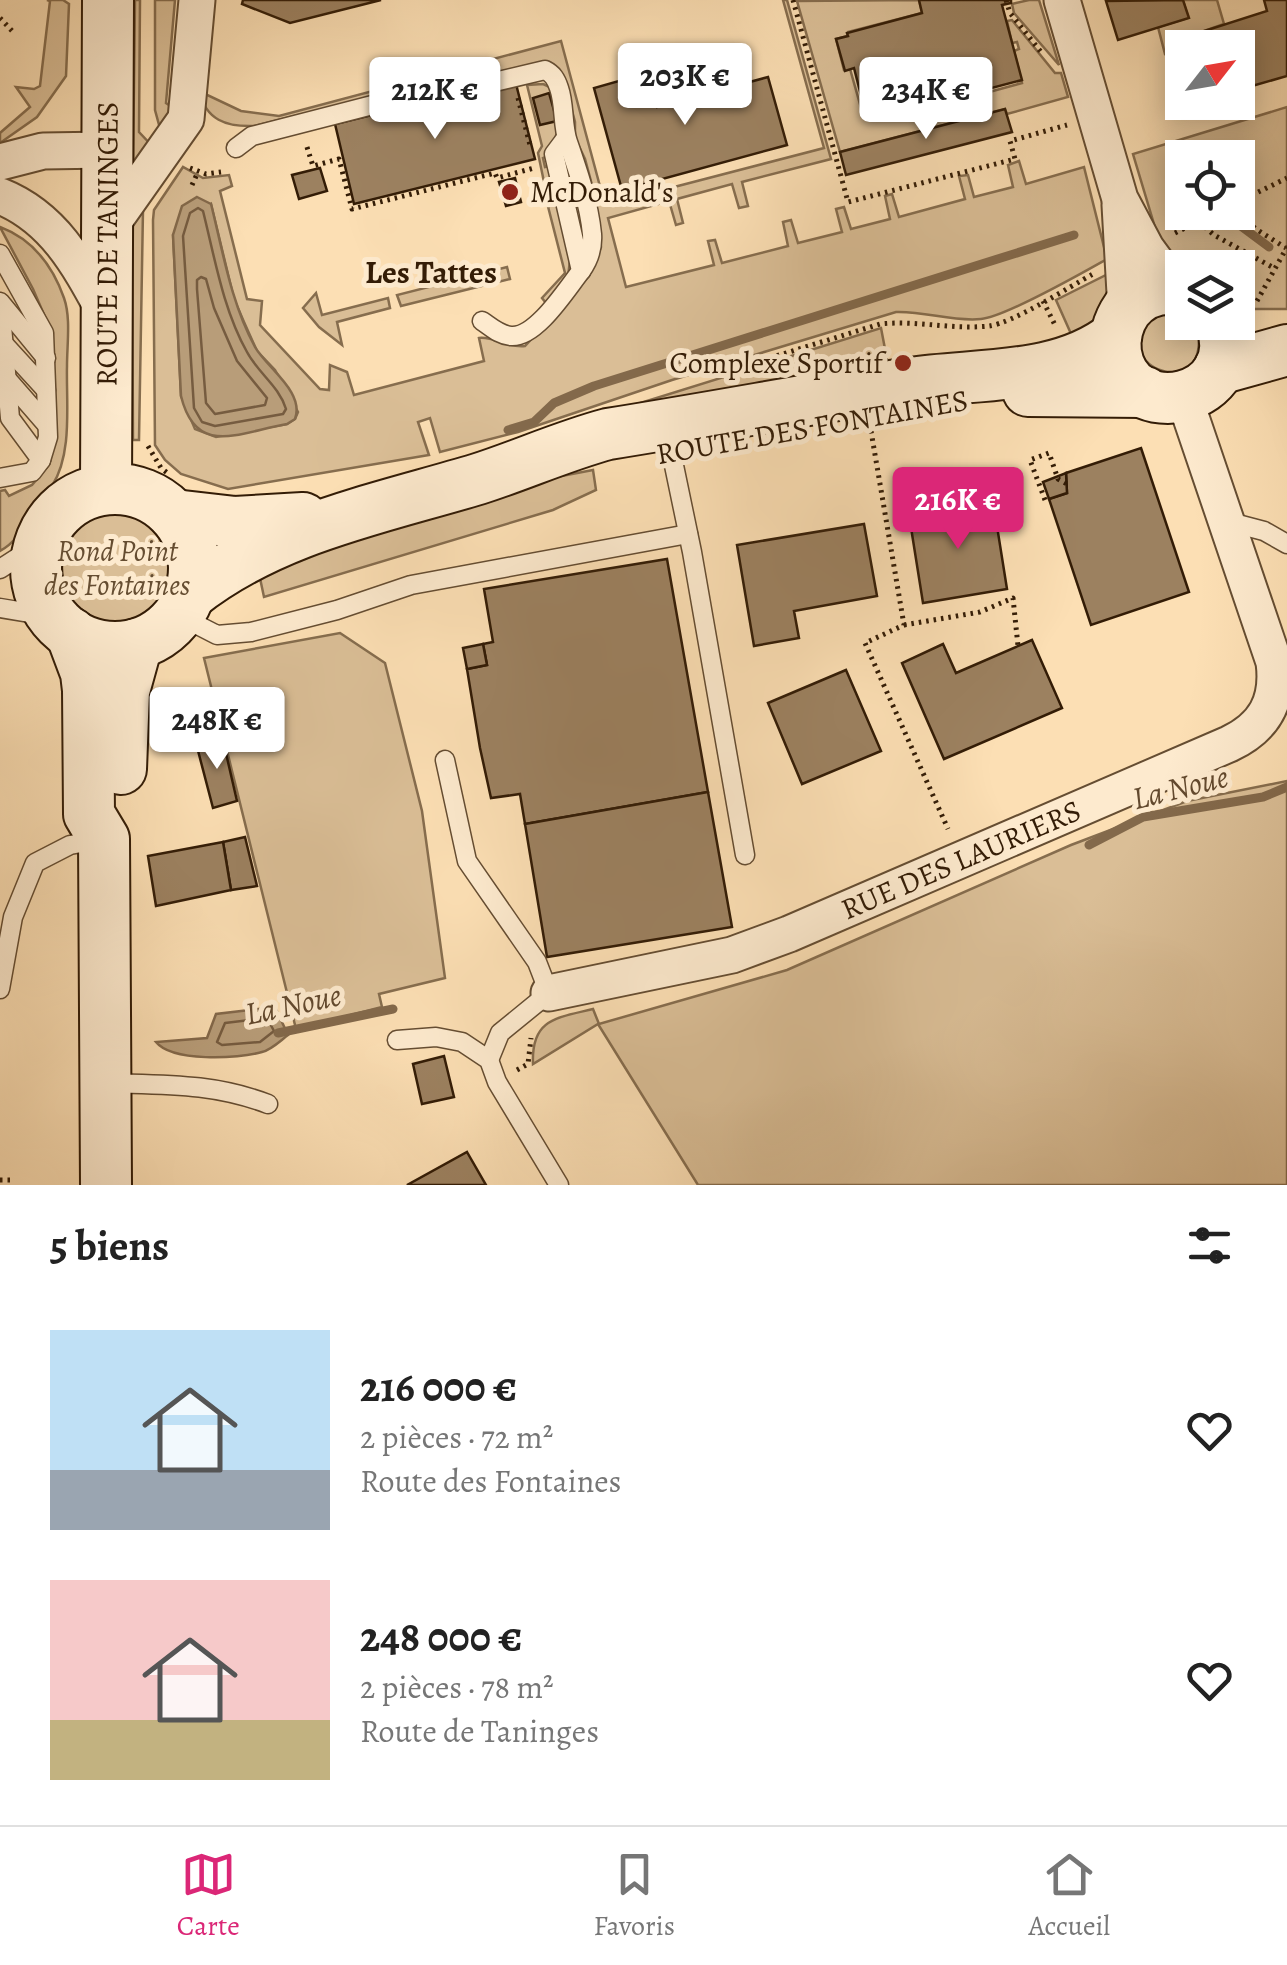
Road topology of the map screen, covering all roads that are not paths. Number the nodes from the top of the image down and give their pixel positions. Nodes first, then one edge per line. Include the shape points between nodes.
1 (108, 0) edge
2 (197, 0) edge
3 (1062, 0) edge
4 (236, 148) dead end
5 (106, 150) junction
6 (0, 162) edge
7 (0, 196) edge
8 (1120, 199) junction
9 (106, 231) junction
10 (0, 254) edge
11 (1165, 272) edge
12 (1165, 291) edge
13 (0, 302) edge
14 (106, 315) junction
15 (482, 321) dead end
16 (1121, 324) junction
17 (3, 343) junction
18 (1221, 346) edge
19 (1287, 350) edge
20 (46, 358) junction
21 (6, 378) junction
22 (46, 390) junction
23 (748, 412) junction
24 (47, 425) junction
25 (672, 451) junction
26 (41, 460) junction
27 (0, 478) edge
28 (480, 478) junction
29 (106, 489) junction
30 (174, 515) junction
31 (350, 515) junction
32 (1225, 521) junction
33 (45, 532) junction
34 (688, 534) junction
35 (1287, 544) edge
36 (0, 569) edge
37 (184, 605) junction
38 (0, 608) edge
39 (63, 625) junction
40 (1277, 641) edge
41 (137, 644) junction
42 (445, 760) dead end
43 (104, 839) junction
44 (745, 855) dead end
45 (4, 941) edge
46 (0, 989) edge
47 (549, 993) junction
48 (397, 1040) dead end
49 (489, 1060) junction
50 (106, 1083) junction
51 (268, 1104) dead end
52 (106, 1185) edge
53 (559, 1185) edge

1 - 5 street, ROUTE DE TANINGES
2 - 9 street via 186,119
3 - 8 street
4 - 15 lane via 252,136 392,100 407,103 545,70 555,78 565,111 566,138 554,154 581,271 530,330 511,336
5 - 6 street via 43,151
5 - 9 street, ROUTE DE TANINGES
7 - 14 street via 60,239
8 - 11 street
8 - 16 street
9 - 14 street, ROUTE DE TANINGES
10 - 20 lane via 44,333
12 - 16 street, ROUTE DES FONTAINES via 1148,293
13 - 17 lane
13 - 20 lane
14 - 29 street, ROUTE DE TANINGES
16 - 18 street via 1116,356 1124,373
16 - 23 street, ROUTE DES FONTAINES via 1092,354 1057,366
17 - 21 lane
17 - 22 lane
18 - 19 street, ROUTE DES FONTAINES
18 - 25 street, ROUTE DES FONTAINES via 1024,392
18 - 32 street, RUE DES LAURIERS
20 - 22 lane
21 - 24 lane
21 - 26 lane via 10,418
22 - 24 lane
23 - 25 lane
23 - 28 street, ROUTE DES FONTAINES via 608,434
24 - 26 lane
25 - 28 street, ROUTE DES FONTAINES
25 - 34 lane
26 - 27 lane via 32,472
28 - 31 street, ROUTE DES FONTAINES
29 - 30 street via 145,496
29 - 33 street via 65,506
30 - 31 street, ROUTE DES FONTAINES via 236,522
30 - 37 street via 192,553 194,574
31 - 37 street, ROUTE DES FONTAINES via 220,570
32 - 35 lane
32 - 40 street, RUE DES LAURIERS
33 - 36 lane
33 - 39 street via 36,572 42,596
34 - 37 lane via 411,585 251,632 217,636
34 - 44 lane
37 - 41 street via 160,633
38 - 39 lane
39 - 41 street via 103,646
39 - 43 street via 86,672 89,814
40 - 47 street, RUE DES LAURIERS via 1274,698 1246,736 790,934 732,955
41 - 43 street via 124,691 121,812
42 - 47 lane via 467,861 537,962
43 - 45 lane via 70,845 35,863
43 - 50 street
45 - 46 lane
47 - 49 lane via 500,1033
48 - 49 lane via 462,1042
49 - 53 lane
50 - 51 lane via 208,1086
50 - 52 street

